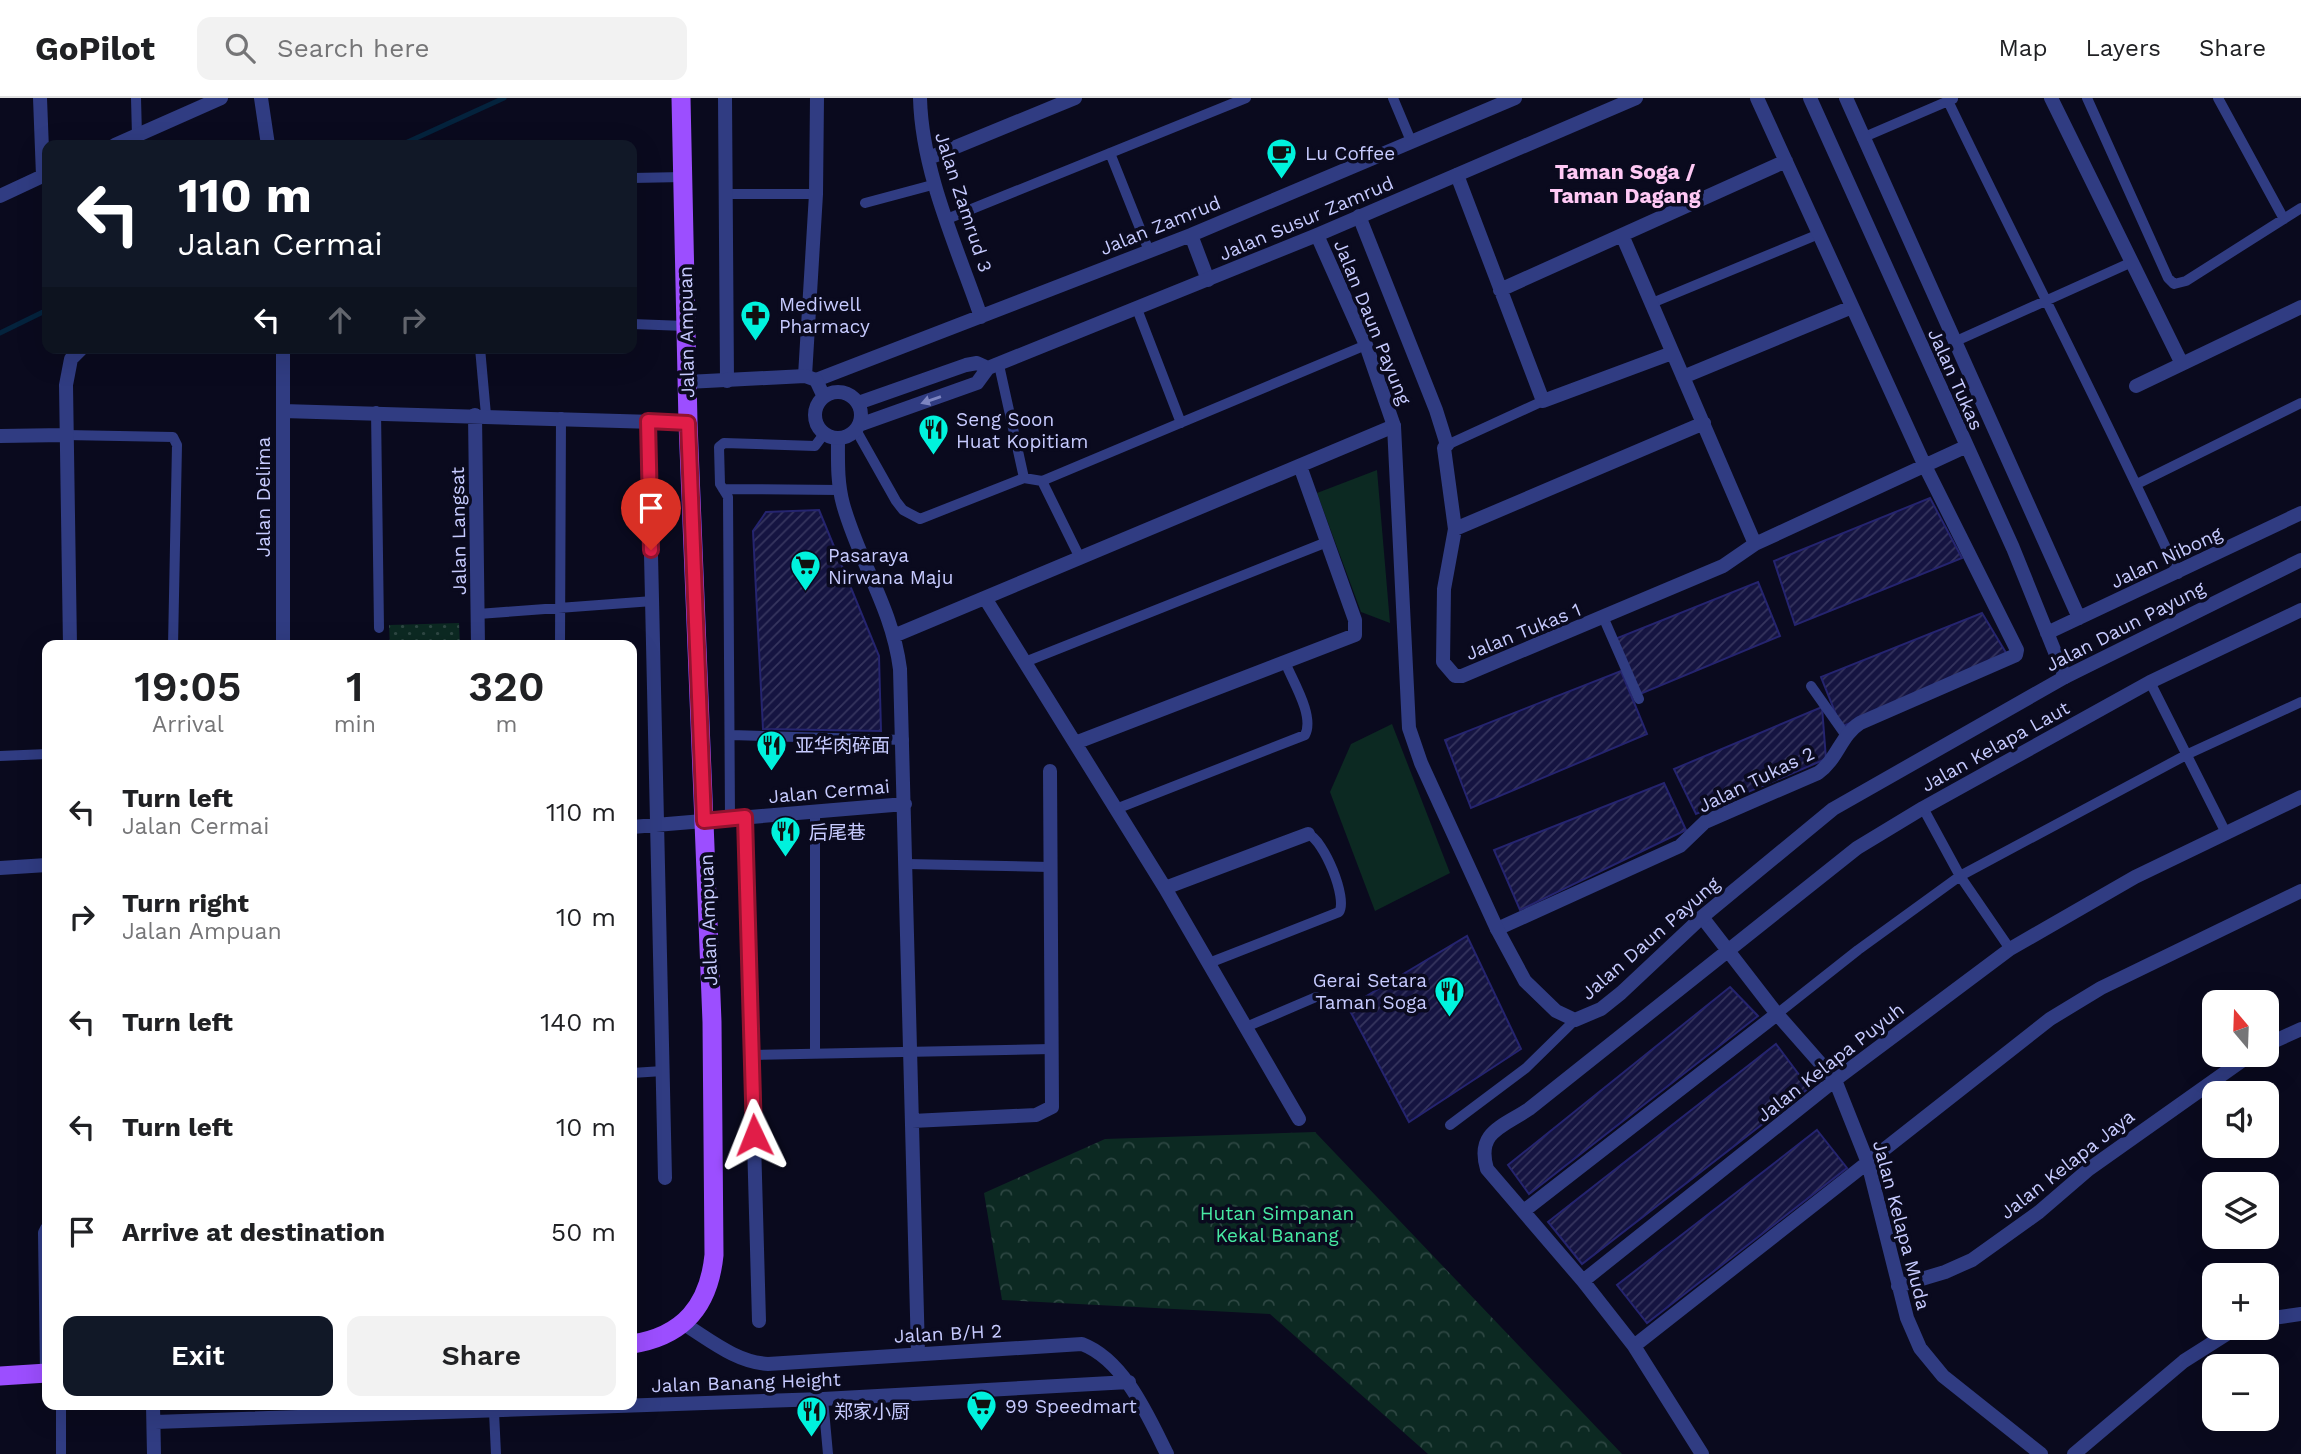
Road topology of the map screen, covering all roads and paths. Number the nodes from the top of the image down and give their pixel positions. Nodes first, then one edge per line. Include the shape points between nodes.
1 (40, 98) edge
2 (136, 98) edge
3 (221, 98) edge
4 (261, 98) edge
5 (681, 98) edge
6 (725, 98) edge
7 (817, 98) edge
8 (920, 98) edge
9 (1075, 98) edge
10 (1246, 98) edge
11 (1393, 98) edge
12 (1515, 98) edge
13 (1636, 98) edge
14 (1757, 98) edge
15 (1810, 98) edge
16 (1846, 98) edge
17 (2051, 98) edge
18 (2218, 98) edge
19 (1951, 99) edge
20 (2090, 100) edge
21 (1615, 102) edge
22 (137, 136) junction
23 (1862, 138) junction
24 (43, 140) edge
25 (127, 140) edge
26 (267, 140) edge
27 (1411, 141) junction
28 (1110, 153) junction
29 (929, 158) junction
30 (1786, 161) junction
31 (1457, 175) junction
32 (42, 176) edge
33 (684, 177) junction
34 (637, 178) edge
35 (936, 184) junction
36 (726, 194) junction
37 (816, 194) junction
38 (0, 196) edge
39 (865, 203) dead end
40 (2301, 208) edge
41 (1359, 216) junction
42 (947, 219) junction
43 (2284, 219) junction
44 (1819, 234) junction
45 (1191, 235) junction
46 (1317, 235) junction
47 (1622, 235) junction
48 (1149, 251) junction
49 (2132, 262) junction
50 (1208, 280) junction
51 (1500, 290) junction
52 (2044, 302) junction
53 (1652, 303) junction
54 (1853, 307) junction
55 (2301, 307) edge
56 (1137, 309) junction
57 (981, 317) junction
58 (637, 324) edge
59 (685, 326) junction
60 (1954, 342) junction
61 (1366, 345) junction
62 (1672, 353) junction
63 (76, 354) edge
64 (283, 354) edge
65 (480, 354) edge
66 (2181, 362) junction
67 (994, 367) junction
68 (1683, 377) junction
69 (811, 378) junction
70 (727, 381) junction
71 (687, 382) junction
72 (2136, 386) dead end
73 (824, 397) junction
74 (1543, 401) junction
75 (858, 403) junction
76 (2301, 403) edge
77 (283, 411) junction
78 (376, 411) junction
79 (480, 415) junction
80 (561, 417) junction
81 (648, 421) junction
82 (688, 423) junction
83 (1181, 423) junction
84 (1704, 423) junction
85 (1394, 426) junction
86 (857, 428) junction
87 (65, 435) junction
88 (0, 436) edge
89 (831, 436) junction
90 (1447, 445) junction
91 (1965, 447) junction
92 (1924, 464) junction
93 (1300, 466) junction
94 (1024, 478) junction
95 (1042, 481) junction
96 (2137, 484) junction
97 (723, 489) junction
98 (840, 489) junction
99 (2301, 513) edge
100 (1455, 529) junction
101 (1327, 542) junction
102 (1755, 544) junction
103 (1080, 558) junction
104 (2301, 560) edge
105 (2178, 574) junction
106 (985, 598) junction
107 (653, 601) junction
108 (561, 607) junction
109 (2301, 610) edge
110 (478, 614) junction
111 (2080, 618) junction
112 (1604, 619) junction
113 (379, 628) dead end
114 (2047, 633) junction
115 (896, 635) junction
116 (69, 640) edge
117 (173, 640) edge
118 (283, 640) edge
119 (478, 640) edge
120 (560, 640) edge
121 (1025, 662) junction
122 (1285, 662) junction
123 (2066, 677) junction
124 (2150, 682) junction
125 (1811, 686) dead end
126 (1639, 699) dead end
127 (2301, 702) edge
128 (731, 735) junction
129 (1847, 737) junction
130 (904, 740) junction
131 (1075, 743) junction
132 (42, 754) edge
133 (2188, 754) junction
134 (0, 756) edge
135 (1050, 771) dead end
136 (2301, 797) edge
137 (905, 804) junction
138 (1923, 808) junction
139 (1116, 809) junction
140 (815, 811) junction
141 (745, 817) junction
142 (730, 818) junction
143 (704, 821) junction
144 (657, 825) junction
145 (637, 827) edge
146 (2225, 831) junction
147 (1308, 834) joint
148 (906, 864) junction
149 (42, 865) edge
150 (1050, 867) junction
151 (0, 868) edge
152 (1960, 876) junction
153 (1165, 888) junction
154 (2301, 891) edge
155 (1702, 917) junction
156 (1497, 929) junction
157 (1729, 949) junction
158 (2010, 949) junction
159 (1209, 964) junction
160 (1316, 997) dead end
161 (1777, 1014) junction
162 (1575, 1020) junction
163 (1246, 1027) junction
164 (2301, 1029) edge
165 (2279, 1039) edge
166 (1051, 1049) junction
167 (909, 1052) junction
168 (815, 1054) junction
169 (752, 1055) junction
170 (2231, 1068) edge
171 (663, 1071) junction
172 (637, 1073) edge
173 (1835, 1080) junction
174 (1299, 1119) dead end
175 (912, 1121) junction
176 (1450, 1125) dead end
177 (1868, 1163) junction
178 (665, 1178) dead end
179 (1525, 1210) junction
180 (1583, 1281) junction
181 (1898, 1286) junction
182 (2301, 1314) edge
183 (2279, 1317) edge
184 (759, 1321) dead end
185 (684, 1324) junction
186 (2217, 1340) edge
187 (637, 1342) edge
188 (1634, 1346) junction
189 (918, 1353) junction
190 (42, 1373) edge
191 (0, 1376) edge
192 (1129, 1382) junction
193 (823, 1399) junction
194 (637, 1406) edge
195 (61, 1410) edge
196 (154, 1410) edge
197 (545, 1410) edge
198 (494, 1412) junction
199 (155, 1422) junction
200 (61, 1454) edge
201 (154, 1454) edge
202 (496, 1454) edge
203 (828, 1454) edge
204 (1167, 1454) edge
205 (1702, 1454) edge
206 (2041, 1454) edge
207 (2074, 1454) edge

1 - 24 street
2 - 22 lane
3 - 22 street
4 - 26 street
5 - 33 main road, Jalan Ampuan
6 - 36 street
7 - 37 street
8 - 29 street, Jalan Zamrud 3 via 921,129
9 - 29 street
10 - 28 lane
11 - 27 lane
12 - 27 street, Jalan Zamrud
13 - 21 street, Jalan Susur Zamrud
14 - 30 street
15 - 91 street, Jalan Tukas
16 - 23 street
17 - 49 street
18 - 43 lane
19 - 23 lane
19 - 52 lane
20 - 43 lane via 2174,284 2186,281
21 - 31 street, Jalan Susur Zamrud
22 - 25 street
23 - 60 street
27 - 45 street, Jalan Zamrud
28 - 42 lane
28 - 48 lane
29 - 35 street, Jalan Zamrud 3
30 - 44 street
30 - 47 street
31 - 41 street, Jalan Susur Zamrud
31 - 51 street
32 - 38 street
33 - 34 lane
33 - 59 main road, Jalan Ampuan
35 - 39 lane
35 - 42 street, Jalan Zamrud 3
36 - 37 lane
36 - 70 street
37 - 69 street
40 - 43 lane
41 - 46 street, Jalan Susur Zamrud
41 - 90 street, Jalan Tukas 1
42 - 57 street, Jalan Zamrud 3
44 - 53 lane
44 - 54 street
45 - 48 street, Jalan Zamrud
45 - 50 street
46 - 50 street, Jalan Susur Zamrud
46 - 61 street, Jalan Daun Payung
47 - 51 street
47 - 53 street
48 - 57 street, Jalan Zamrud
49 - 52 lane
49 - 66 street
50 - 56 street, Jalan Susur Zamrud
51 - 74 street
52 - 60 lane
52 - 96 lane
53 - 62 street
54 - 68 street
54 - 92 street
55 - 66 street
56 - 67 street, Jalan Susur Zamrud
56 - 83 lane
57 - 69 street, Jalan Zamrud
58 - 59 lane
59 - 71 main road, Jalan Ampuan
60 - 111 street
61 - 83 lane
61 - 85 street, Jalan Daun Payung
62 - 68 street
62 - 74 street
63 - 87 street via 66,385
64 - 77 street, Jalan Delima
65 - 79 lane
66 - 72 street
67 - 75 street via 966,365
67 -> 86 street via 977,383
67 - 94 lane
68 - 84 street
69 - 70 street, Jalan Zamrud
69 - 73 street
70 - 71 street, Jalan Zamrud
71 - 82 main road, Jalan Ampuan
73 - 75 street via 842,393
73 - 89 street via 815,415
74 - 90 lane
75 - 86 street
76 - 96 lane
77 - 78 street
77 - 118 street, Jalan Delima
78 - 79 street
78 - 113 lane
79 - 80 street
79 - 110 street, Jalan Langsat
80 - 81 street
80 - 108 lane
81 - 82 street
81 - 107 street
82 - 143 main road, Jalan Ampuan
83 - 95 lane
84 - 100 street
84 - 102 street
85 - 93 street
85 - 156 street, Jalan Daun Payung via 1409,729
86 - 89 street
86 - 94 lane via 896,501 919,519
87 - 88 street
87 - 116 street
87 - 117 lane via 173,437 177,445
89 - 97 lane via 815,446 721,444
89 - 98 street
90 - 100 street, Jalan Tukas 1
91 - 92 street, Jalan Tukas 1
91 - 114 street, Jalan Tukas
92 - 102 street, Jalan Tukas 1
92 - 129 street, Jalan Tukas 2 via 2017,650 2014,658 1860,723
93 - 101 street
93 - 103 street
94 - 95 lane
95 - 103 lane
96 - 105 lane
97 - 98 lane
97 - 128 lane via 728,497
98 - 115 street
99 - 105 street, Jalan Nibong
100 - 112 street, Jalan Tukas 1 via 1444,589 1443,662 1455,676
101 - 121 lane
101 - 122 street via 1357,628 1354,635
102 - 112 street, Jalan Tukas 1 via 1723,566
103 - 106 street
104 - 123 street, Jalan Daun Payung
105 - 111 street, Jalan Nibong
106 - 115 street
106 - 121 street
107 - 108 lane
107 - 144 street
108 - 110 lane
108 - 120 lane
109 - 124 street, Jalan Kelapa Laut
110 - 119 street, Jalan Langsat
111 - 114 street, Jalan Nibong
112 - 126 lane
114 - 123 street, Jalan Tukas
115 - 130 street
121 - 131 street
122 - 131 street
122 - 139 lane via 1306,715 1305,735
123 - 155 street, Jalan Daun Payung via 1833,809
124 - 133 lane
124 - 138 street, Jalan Kelapa Laut
125 - 129 lane
127 - 133 lane
128 - 130 lane
128 - 142 lane
129 - 156 street, Jalan Tukas 2 via 1833,762 1818,774 1705,821 1680,846
130 - 137 street
131 - 139 street
132 - 134 lane
133 - 146 lane
133 - 152 lane
135 - 150 street
136 - 146 street, Jalan Kelapa Puyuh
137 - 140 street, Jalan Cermai
137 - 148 street
138 - 152 lane
138 - 157 street, Jalan Kelapa Laut via 1857,848
139 - 153 street
140 - 141 street, Jalan Cermai
140 - 168 lane
141 - 142 street, Jalan Cermai
141 - 169 street
142 - 143 street, Jalan Cermai
143 - 144 street, Jalan Cermai
143 - 185 main road, Jalan Ampuan via 712,1022 711,1280 698,1308
144 - 145 street, Jalan Cermai
144 - 171 street
146 - 158 street, Jalan Kelapa Puyuh
147 - 153 street
147 - 159 lane via 1316,837 1326,855 1343,900 1339,912
148 - 150 lane
148 - 167 street
149 - 151 street
150 - 166 street
152 - 158 lane
152 - 161 lane
153 - 159 street
154 - 177 street via 2101,988 2050,1019
155 - 157 street, Jalan Kelapa Muda
155 - 162 street, Jalan Daun Payung via 1621,993 1601,1009
156 - 162 street, Jalan Daun Payung via 1525,981 1556,1011
157 - 161 street, Jalan Kelapa Muda
157 - 179 street, Jalan Kelapa Laut via 1529,1110 1488,1136 1482,1152 1487,1169
158 - 173 street, Jalan Kelapa Puyuh
159 - 163 street
160 - 163 lane
161 - 173 street, Jalan Kelapa Muda
161 - 179 street
162 - 176 lane via 1526,1068
163 - 174 street
164 - 165 street
166 - 167 lane
166 - 175 street via 1049,1111
167 - 168 lane
167 - 175 street
168 - 169 lane
169 - 184 street
170 - 181 street, Jalan Kelapa Jaya via 2100,1160 2039,1212 1972,1259
171 - 172 lane
171 - 178 street
173 - 177 street, Jalan Kelapa Muda
173 - 180 street, Jalan Kelapa Puyuh
175 - 189 street
177 - 181 street, Jalan Kelapa Muda
177 - 188 street
179 - 180 street, Jalan Kelapa Laut
180 - 188 street
181 - 206 street, Jalan Kelapa Muda via 1920,1348 1943,1376
182 - 183 street
185 - 187 main road
185 - 189 street, Jalan B/H 2 via 753,1363
186 - 207 street via 2184,1361
188 - 205 street
189 - 192 street, Jalan B/H 2 via 1082,1344
190 - 191 main road
192 - 193 street, Jalan Banang Height
192 - 204 street, Jalan B/H 2
193 - 194 street, Jalan Banang Height
193 - 203 lane
195 - 200 lane
196 - 199 street
197 - 198 street, Jalan Banang Height
198 - 199 street, Jalan Banang Height
198 - 202 lane
199 - 201 street

